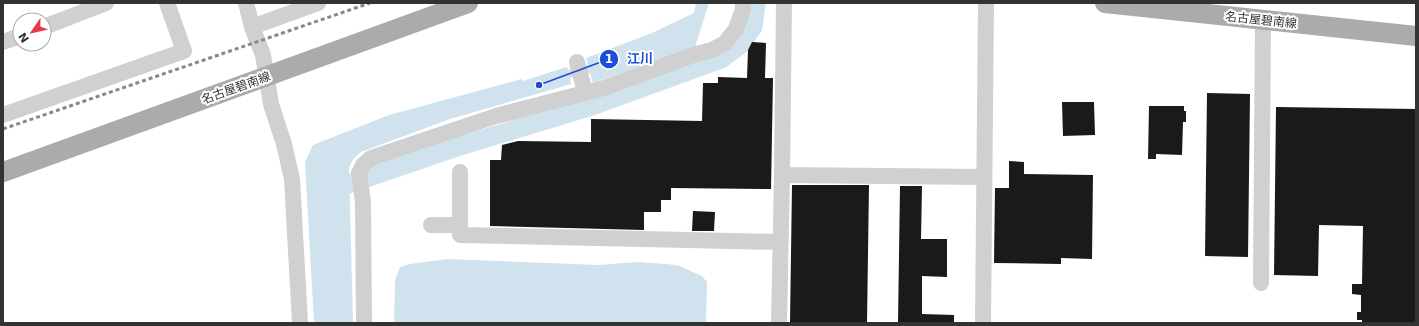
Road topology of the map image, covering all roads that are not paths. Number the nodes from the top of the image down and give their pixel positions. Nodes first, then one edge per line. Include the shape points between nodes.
1 (106, 3) edge
2 (167, 3) edge
3 (246, 3) edge
4 (318, 3) edge
5 (468, 3) edge
6 (743, 3) edge
7 (784, 3) edge
8 (986, 3) edge
9 (1105, 3) edge
10 (1216, 9) edge
11 (1263, 20) junction
12 (52, 23) edge
13 (252, 27) junction
14 (1416, 36) edge
15 (577, 62) dead end
16 (266, 77) junction
17 (585, 92) junction
18 (3, 115) edge
19 (3, 172) edge
20 (460, 172) dead end
21 (782, 175) junction
22 (984, 177) junction
23 (431, 225) dead end
24 (460, 225) junction
25 (780, 242) junction
26 (1261, 283) dead end
27 (300, 323) edge
28 (364, 323) edge
29 (779, 323) edge
30 (983, 323) edge

1 - 12 street
2 - 18 street via 184,51
3 - 13 street
4 - 13 street
5 - 16 main road, 名古屋碧南線
6 - 17 street via 736,28 725,43 712,50 604,88
7 - 21 street
8 - 22 street
9 - 10 main road, 名古屋碧南線
10 - 11 main road, 名古屋碧南線
11 - 14 main road, 名古屋碧南線
11 - 26 street
13 - 16 street via 263,55
15 - 17 street
16 - 19 main road, 名古屋碧南線
16 - 27 street via 292,179
17 - 28 street via 496,116 381,154 367,162 359,173 363,202
20 - 24 street
21 - 22 street
21 - 25 street
22 - 30 street
23 - 24 street
24 - 25 street via 460,235
25 - 29 street

